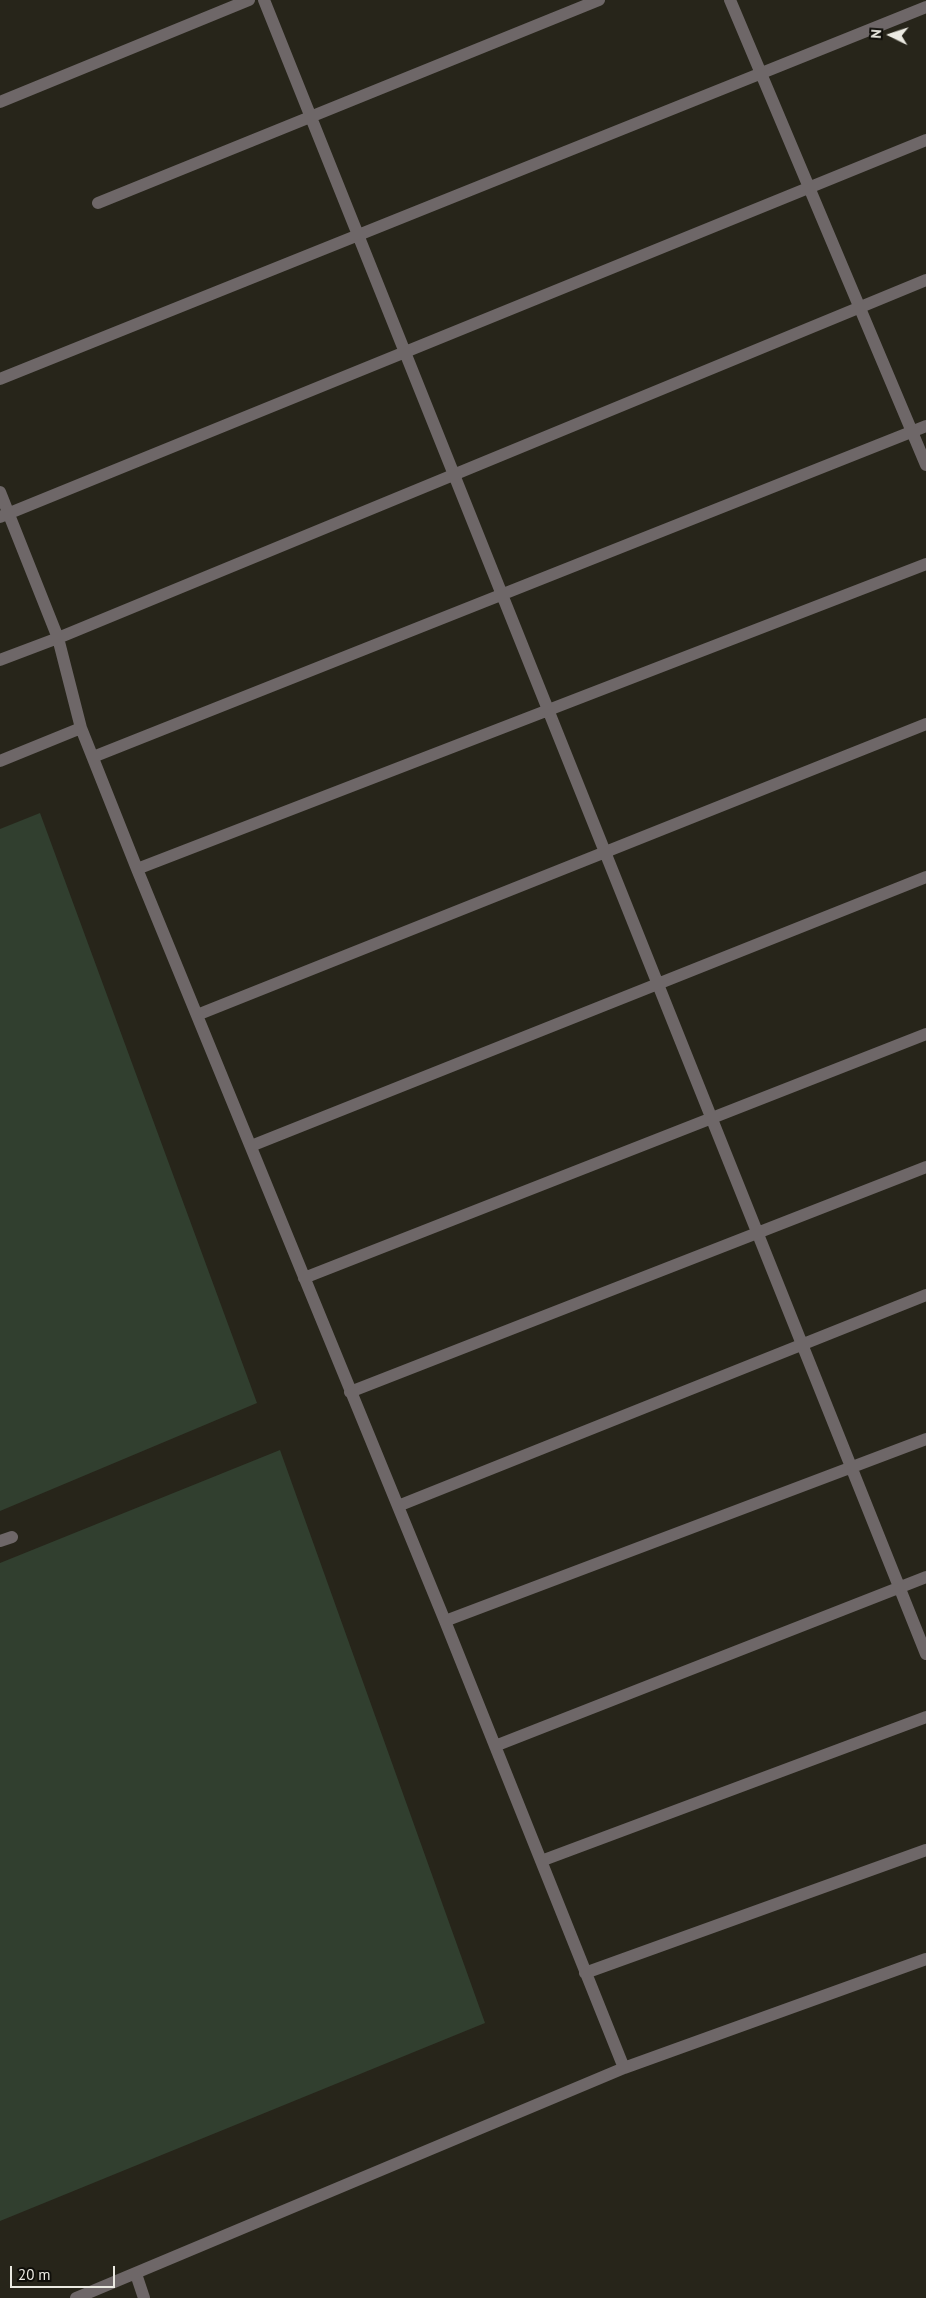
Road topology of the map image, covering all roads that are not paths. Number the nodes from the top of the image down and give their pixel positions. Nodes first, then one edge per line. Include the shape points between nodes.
1 (249, 0) edge
2 (264, 0) edge
3 (599, 0) edge
4 (730, 0) edge
5 (926, 7) edge
6 (760, 73) junction
7 (0, 102) edge
8 (311, 117) junction
9 (926, 140) edge
10 (809, 188) junction
11 (98, 203) dead end
12 (358, 235) junction
13 (926, 280) edge
14 (860, 307) junction
15 (405, 352) junction
16 (0, 379) edge
17 (926, 426) edge
18 (912, 432) junction
19 (926, 465) edge
20 (454, 474) junction
21 (0, 492) edge
22 (4, 515) edge
23 (926, 564) edge
24 (502, 596) junction
25 (58, 638) junction
26 (0, 660) edge
27 (549, 711) junction
28 (926, 724) edge
29 (81, 728) junction
30 (93, 757) junction
31 (0, 761) edge
32 (605, 853) junction
33 (137, 869) junction
34 (926, 877) edge
35 (658, 985) junction
36 (197, 1015) junction
37 (926, 1034) edge
38 (712, 1119) junction
39 (251, 1146) junction
40 (926, 1167) edge
41 (758, 1234) junction
42 (304, 1278) junction
43 (926, 1295) edge
44 (802, 1345) junction
45 (350, 1392) junction
46 (926, 1439) edge
47 (852, 1468) junction
48 (398, 1506) junction
49 (926, 1577) edge
50 (899, 1587) junction
51 (445, 1621) junction
52 (926, 1654) edge
53 (926, 1717) edge
54 (495, 1746) junction
55 (926, 1850) edge
56 (541, 1861) junction
57 (926, 1958) edge
58 (585, 1973) junction
59 (624, 2068) junction
60 (136, 2274) junction
61 (76, 2298) edge
62 (144, 2298) edge

1 - 7 street
2 - 8 street
3 - 8 street
4 - 6 street
5 - 6 street
6 - 10 street
6 - 12 street
8 - 11 street
8 - 12 street
9 - 10 street
10 - 14 street
10 - 15 street
12 - 15 street
12 - 16 street
13 - 14 street
14 - 18 street
14 - 20 street
15 - 20 street
15 - 22 street
17 - 18 street
18 - 19 street
18 - 24 street
20 - 24 street
20 - 25 street
21 - 22 street
22 - 25 street
23 - 27 street
24 - 27 street
24 - 30 street
25 - 26 street
25 - 29 street
27 - 32 street
27 - 33 street
28 - 32 street
29 - 30 street
29 - 31 street
30 - 33 street
32 - 35 street
32 - 36 street
33 - 36 street
34 - 35 street
35 - 38 street
35 - 39 street
36 - 39 street
37 - 38 street
38 - 41 street
38 - 42 street
39 - 42 street
40 - 41 street
41 - 44 street
41 - 45 street
42 - 45 street
43 - 44 street
44 - 47 street
44 - 48 street
45 - 48 street
46 - 47 street
47 - 50 street
47 - 51 street
48 - 51 street
49 - 50 street
50 - 52 street
50 - 54 street
51 - 54 street
53 - 56 street
54 - 56 street
55 - 58 street
56 - 58 street
57 - 59 street
58 - 59 street
59 - 60 street
60 - 61 street
60 - 62 street

